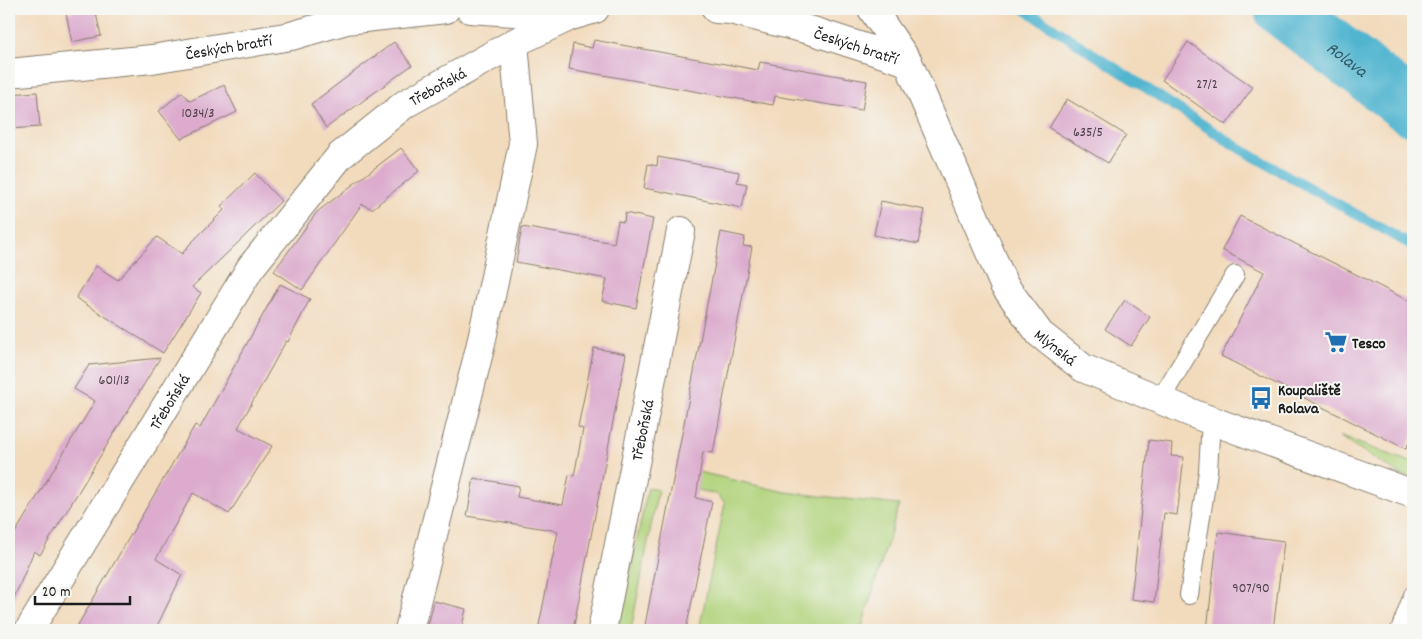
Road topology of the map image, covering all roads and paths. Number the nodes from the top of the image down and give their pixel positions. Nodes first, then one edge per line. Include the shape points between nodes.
1 (446, 9) edge
2 (470, 9) edge
3 (716, 9) edge
4 (872, 9) edge
5 (583, 12) edge
6 (514, 43) junction
7 (908, 62) junction
8 (9, 73) edge
9 (682, 231) dead end
10 (1235, 275) dead end
11 (1160, 400) junction
12 (1211, 420) junction
13 (1413, 494) edge
14 (1188, 595) dead end
15 (1413, 595) edge
16 (29, 630) edge
17 (409, 630) edge
18 (602, 630) edge
19 (1400, 630) edge

1 - 8 street, Českých bratří via 346,20 291,36 152,59
2 - 5 street
3 - 7 street, Českých bratří via 813,31
4 - 7 street, Mlýnská
5 - 6 street
6 - 16 street, Třeboňská via 405,104 340,156 251,267
6 - 17 street via 523,144 480,348
7 - 11 street, Mlýnská via 1004,285 1040,334 1083,368
9 - 18 street, Třeboňská
10 - 11 lane
11 - 12 street, Mlýnská
12 - 13 street, Mlýnská
12 - 14 lane via 1208,471
15 - 19 lane

